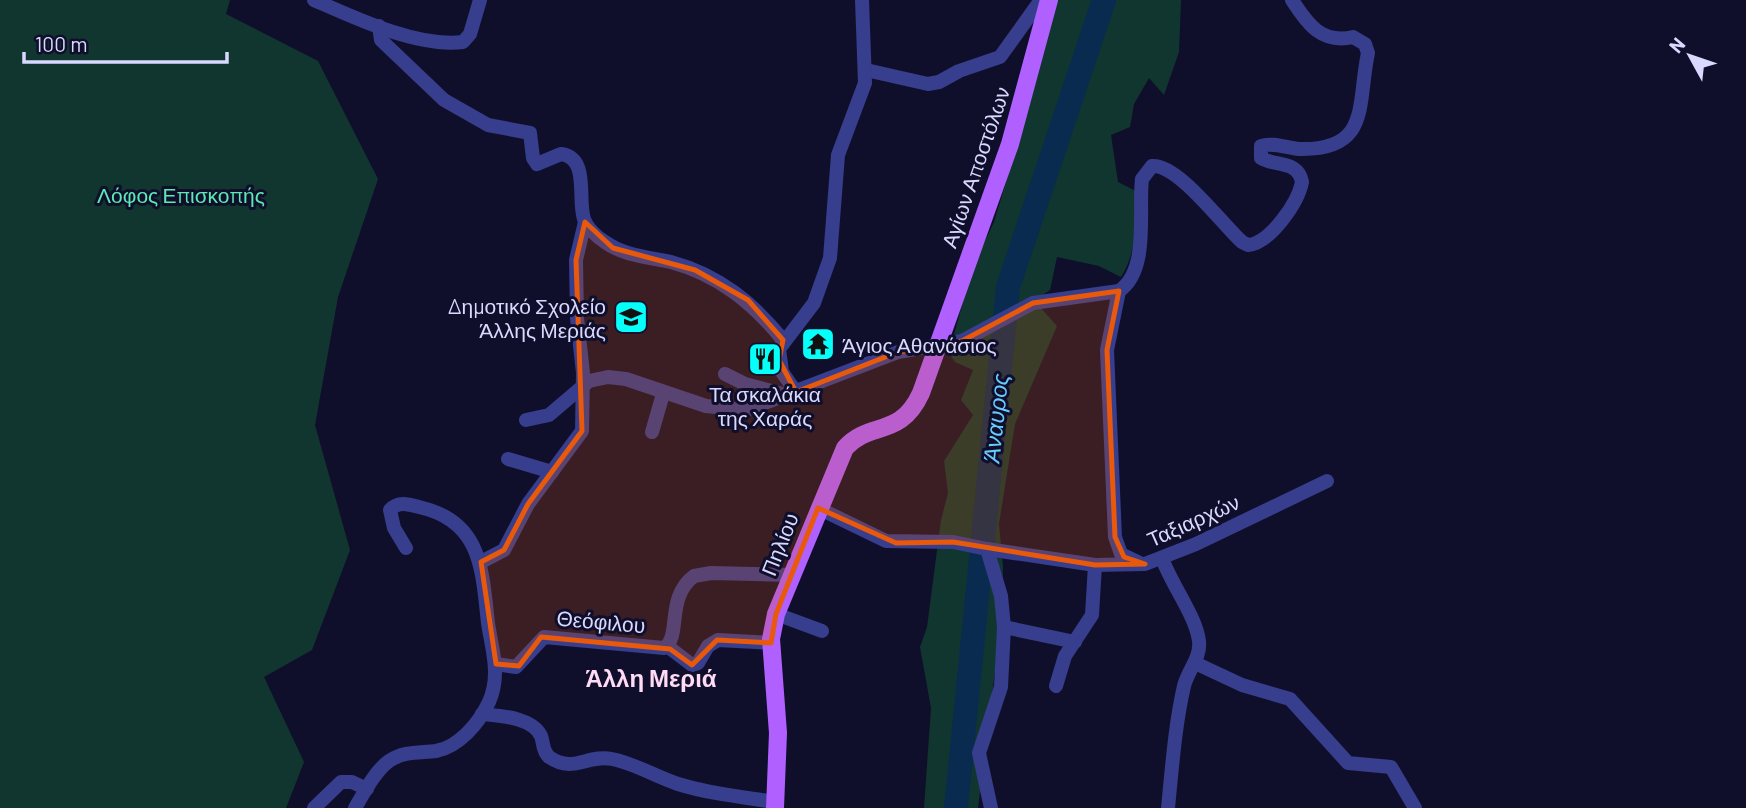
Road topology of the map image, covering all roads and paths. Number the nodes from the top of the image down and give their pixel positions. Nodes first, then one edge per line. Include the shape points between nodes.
1 (314, 0) edge
2 (480, 0) edge
3 (862, 0) edge
4 (1049, 0) edge
5 (1292, 0) edge
6 (379, 26) junction
7 (866, 70) junction
8 (585, 222) junction
9 (1119, 291) junction
10 (783, 340) junction
11 (937, 347) junction
12 (725, 374) dead end
13 (583, 386) junction
14 (791, 393) junction
15 (663, 394) junction
16 (526, 420) dead end
17 (652, 432) dead end
18 (508, 459) dead end
19 (552, 472) junction
20 (1326, 481) dead end
21 (818, 508) junction
22 (405, 548) dead end
23 (986, 549) junction
24 (1162, 558) junction
25 (481, 562) junction
26 (1145, 564) junction
27 (1095, 565) junction
28 (790, 575) junction
29 (776, 614) junction
30 (1004, 627) junction
31 (822, 631) dead end
32 (1075, 642) junction
33 (771, 643) junction
34 (667, 646) junction
35 (1195, 663) junction
36 (496, 664) junction
37 (1056, 687) dead end
38 (482, 714) junction
39 (367, 789) junction
40 (775, 805) edge
41 (314, 808) edge
42 (355, 808) edge
43 (991, 808) edge
44 (1168, 808) edge
45 (1415, 808) edge

1 - 6 street
2 - 6 street via 463,42 441,43
3 - 7 street
4 - 7 street via 1036,5 1000,57 939,82 928,84
4 - 11 main road, Αγίων Αποστόλων via 1010,144
5 - 9 street via 1326,38 1359,38 1368,48 1361,113 1353,128 1338,144 1317,149 1261,146 1261,158 1292,167 1302,182 1291,206 1268,234 1253,244 1237,237 1176,174 1161,165 1152,166 1142,179 1139,253 1128,282
6 - 8 street via 381,40 444,100 488,125 530,133 537,164 561,154 572,158 579,169
7 - 10 street via 862,97 838,155 827,271 809,311
8 - 10 street via 613,247 688,267 731,289 757,309
8 - 13 street via 576,260
9 - 11 street via 1019,308 974,336
9 - 26 street via 1107,350 1115,537 1124,557
10 - 14 street via 779,360
11 - 14 street via 898,352
11 - 21 main road, Πηλίου via 914,407 897,424 847,445
12 - 14 street via 746,384
13 - 15 street via 598,378 614,377
13 - 16 street via 548,415
13 - 19 street via 582,431
14 - 15 street via 737,411
15 - 17 street
18 - 19 street
19 - 25 street via 528,504 504,550
20 - 24 street, Ταξιαρχών
21 - 23 street, Ταξιαρχών via 886,541 953,542
21 - 28 main road, Πηλίου
22 - 25 street via 389,513 405,503 449,515
23 - 27 street, Ταξιαρχών
23 - 30 street via 1001,596
24 - 26 street, Ταξιαρχών
24 - 35 street via 1198,633
25 - 36 street
26 - 27 street, Ταξιαρχών
27 - 32 street via 1092,615
28 - 29 main road, Πηλίου
28 - 34 street, Θεόφιλου via 694,576 676,598
29 - 31 street
29 - 33 main road, Πηλίου
30 - 32 street
30 - 43 street via 1001,687 979,753
32 - 37 street via 1063,659
33 - 34 street via 715,641 692,665
33 - 40 main road, Πηλίου via 779,733
34 - 36 street, Θεόφιλου via 544,637 519,666
35 - 44 street via 1184,686
35 - 45 street via 1242,685 1290,699 1348,763 1391,766
36 - 38 street via 492,693
38 - 39 street via 448,747 390,760
38 - 40 street via 505,716 530,726 540,735 545,753 558,762 575,765 612,759 700,791
39 - 41 street via 341,782
39 - 42 street

